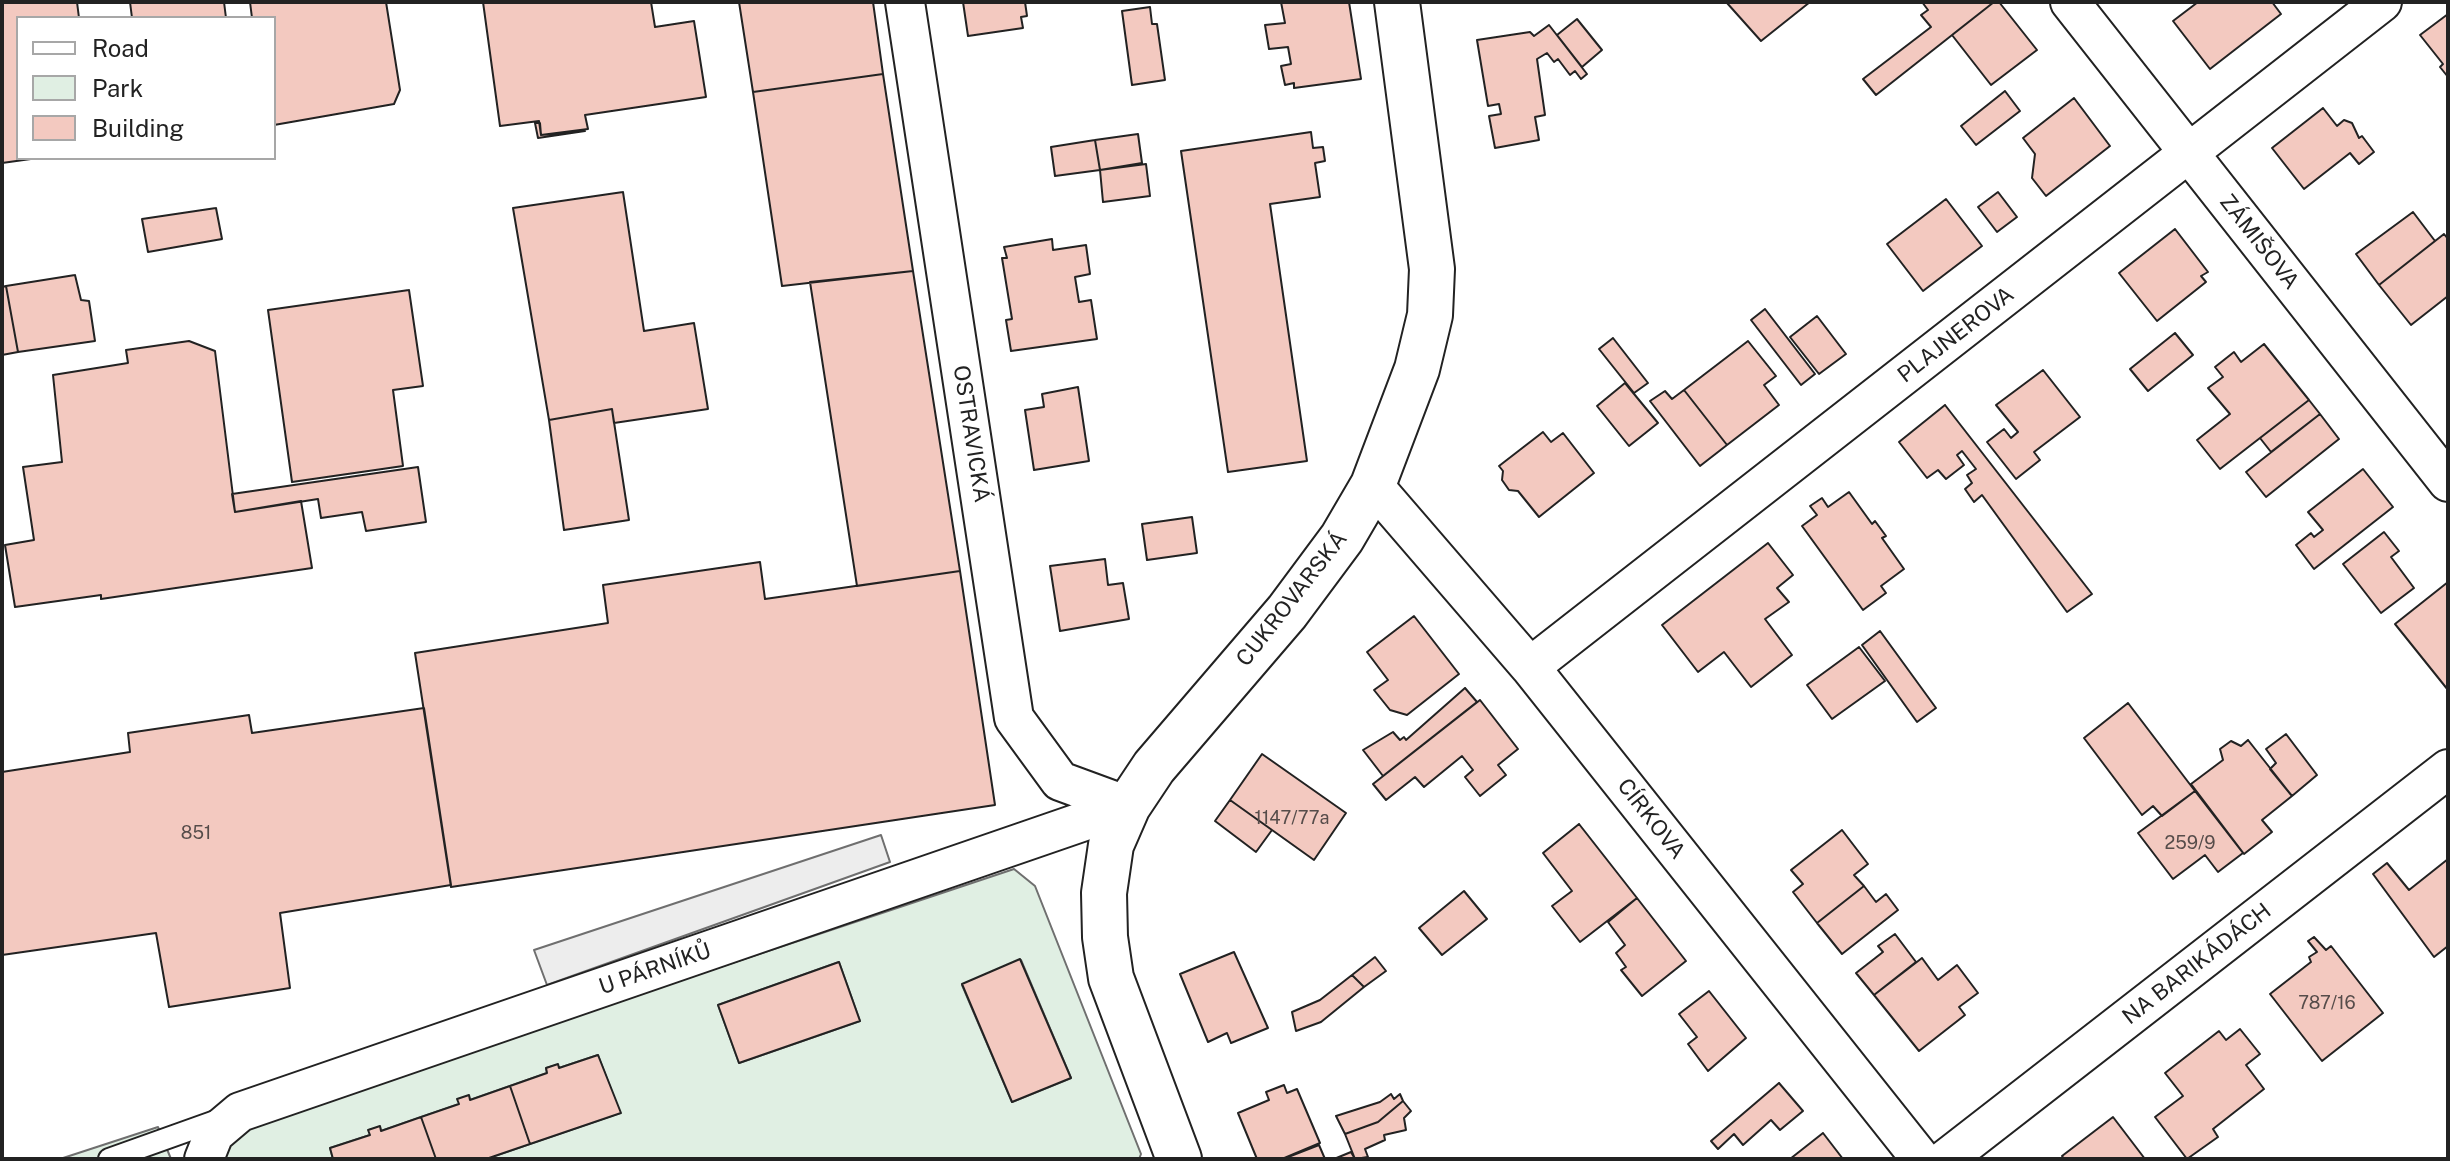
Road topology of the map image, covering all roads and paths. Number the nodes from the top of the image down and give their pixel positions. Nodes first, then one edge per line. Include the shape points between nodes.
1 (905, 2) edge
2 (2070, 2) edge
3 (2382, 2) edge
4 (1403, 4) edge
5 (2189, 154) junction
6 (2448, 482) edge
7 (1373, 485) junction
8 (1530, 667) junction
9 (2448, 769) edge
10 (1128, 806) junction
11 (240, 1112) junction
12 (109, 1159) edge
13 (204, 1159) edge
14 (1179, 1159) edge
15 (1921, 1159) edge
16 (1946, 1159) edge

1 - 10 street, OSTRAVICKÁ via 1014,718 1060,781
2 - 5 street, ZÁMIŠOVA
3 - 5 street, PLAJNEROVA
4 - 7 street, CUKROVARSKÁ via 1432,269 1430,315 1417,369
5 - 6 street, ZÁMIŠOVA
5 - 8 street, PLAJNEROVA
7 - 8 street, CÍRKOVA
7 - 10 street, CUKROVARSKÁ via 1316,575 1154,767
8 - 15 street, CÍRKOVA
9 - 16 street, NA BARIKÁDÁCH
10 - 11 street, U PÁRNÍKŮ
10 - 14 street, CUKROVARSKÁ via 1111,845 1105,937 1125,1021
11 - 12 lane
11 - 13 street, U PÁRNÍKŮ via 214,1134

